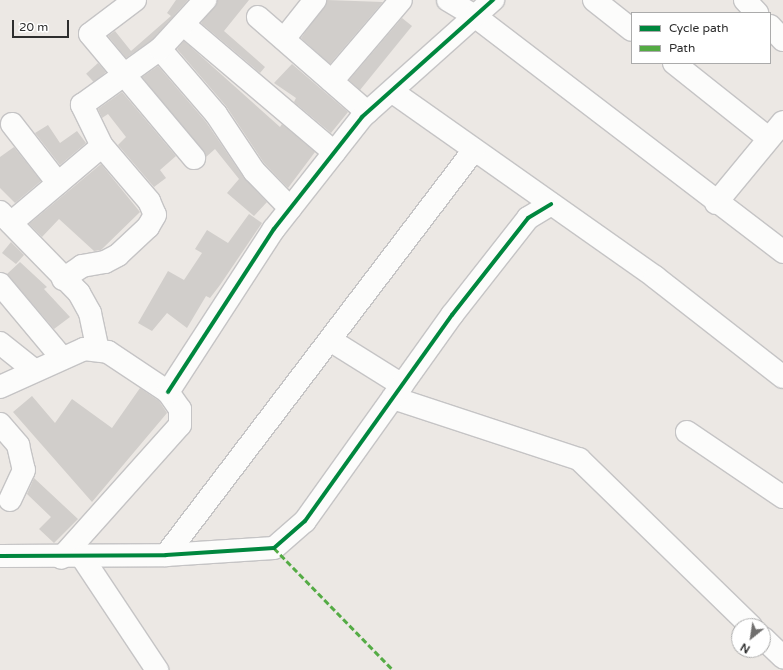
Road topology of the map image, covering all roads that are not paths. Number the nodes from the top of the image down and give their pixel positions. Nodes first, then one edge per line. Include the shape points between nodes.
1 (134, 0) edge
2 (205, 0) edge
3 (315, 0) edge
4 (401, 0) edge
5 (448, 0) edge
6 (493, 0) edge
7 (594, 0) edge
8 (745, 0) edge
9 (756, 12) edge
10 (258, 16) dead end
11 (476, 16) junction
12 (184, 25) junction
13 (771, 27) edge
14 (631, 29) edge
15 (284, 39) junction
16 (783, 40) edge
17 (160, 49) junction
18 (675, 64) edge
19 (125, 75) junction
20 (332, 81) junction
21 (393, 92) junction
22 (367, 112) junction
23 (783, 122) edge
24 (12, 124) dead end
25 (767, 137) junction
26 (102, 146) junction
27 (474, 150) junction
28 (334, 152) junction
29 (194, 158) dead end
30 (58, 183) junction
31 (716, 203) junction
32 (551, 204) junction
33 (290, 208) junction
34 (5, 217) edge
35 (783, 252) edge
36 (63, 279) junction
37 (0, 284) edge
38 (330, 340) junction
39 (0, 342) edge
40 (98, 350) junction
41 (62, 358) junction
42 (34, 370) junction
43 (783, 377) edge
44 (0, 387) edge
45 (168, 392) junction
46 (397, 392) junction
47 (0, 424) edge
48 (687, 432) dead end
49 (783, 497) edge
50 (10, 500) dead end
51 (166, 555) junction
52 (0, 556) edge
53 (72, 558) junction
54 (743, 618) edge
55 (771, 646) edge
56 (783, 657) edge
57 (155, 669) edge

1 - 19 street via 90,34
2 - 12 street
3 - 15 street
4 - 20 street
5 - 11 street
6 - 11 street
7 - 14 street
8 - 9 street
10 - 15 street
11 - 21 street
11 - 31 street
12 - 17 street
12 - 28 street
13 - 16 street
15 - 20 street
17 - 19 street
17 - 33 street via 216,114 254,171
18 - 25 street
19 - 26 street via 82,105
19 - 29 street
20 - 22 street
21 - 22 street
21 - 27 street
22 - 28 street
23 - 25 street
24 - 30 street
25 - 31 street
26 - 30 street
26 - 36 street via 149,201 155,215 148,227 118,254 105,262 82,266
27 - 32 street
27 - 38 street
28 - 33 street
30 - 34 street
31 - 35 street
32 - 43 street via 655,277
32 - 46 street via 528,218
33 - 45 street
34 - 36 street
36 - 40 street via 79,293 90,313
37 - 41 street
38 - 46 street
38 - 51 street
39 - 42 street
40 - 41 street via 84,349
40 - 45 street via 108,352
41 - 42 street
42 - 44 street
45 - 53 street via 180,409 180,425
46 - 51 street via 305,521 274,548
46 - 54 street via 579,459
47 - 50 street via 18,445 24,470
48 - 49 street
51 - 53 street
52 - 53 street
53 - 57 street
55 - 56 street

